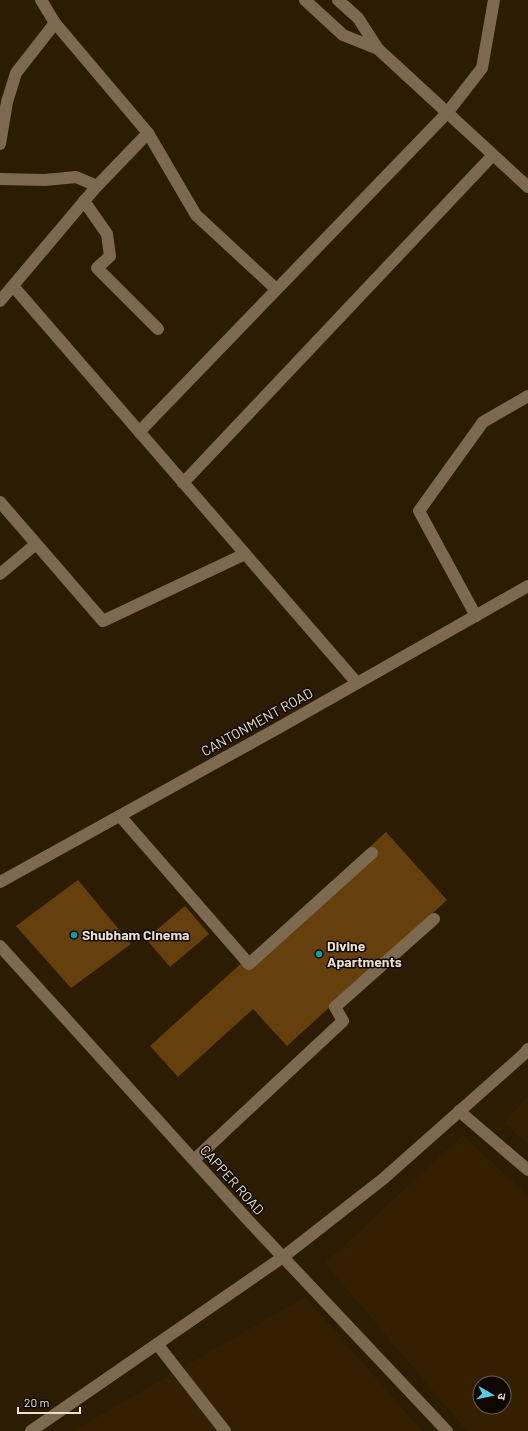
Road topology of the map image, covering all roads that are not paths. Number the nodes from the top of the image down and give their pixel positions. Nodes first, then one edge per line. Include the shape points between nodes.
1 (41, 0) edge
2 (305, 0) edge
3 (338, 0) edge
4 (494, 0) edge
5 (55, 23) junction
6 (378, 49) junction
7 (447, 113) junction
8 (148, 133) junction
9 (0, 144) edge
10 (493, 155) junction
11 (0, 179) edge
12 (97, 186) junction
13 (528, 187) edge
14 (84, 201) junction
15 (13, 286) junction
16 (276, 289) junction
17 (0, 301) edge
18 (158, 329) dead end
19 (528, 396) edge
20 (139, 432) junction
21 (183, 483) junction
22 (0, 502) edge
23 (36, 544) junction
24 (245, 554) junction
25 (0, 574) edge
26 (528, 586) edge
27 (476, 616) junction
28 (357, 683) junction
29 (120, 816) junction
30 (372, 854) dead end
31 (0, 882) edge
32 (434, 919) dead end
33 (0, 946) edge
34 (528, 1049) edge
35 (459, 1111) junction
36 (194, 1160) junction
37 (528, 1170) edge
38 (283, 1257) junction
39 (157, 1344) junction
40 (31, 1431) edge
41 (225, 1431) edge
42 (446, 1431) edge

1 - 5 street
2 - 6 street via 344,34
3 - 6 street via 358,18
4 - 7 street via 482,68
5 - 8 street
5 - 9 street via 16,73 7,102
6 - 7 street
7 - 10 street
7 - 16 street
8 - 12 street
8 - 16 street via 196,214
10 - 13 street
10 - 21 street
11 - 12 street via 45,180 76,177
12 - 14 street
14 - 15 street
14 - 18 street via 107,234 110,256 97,268
15 - 17 street
15 - 20 street
16 - 20 street
19 - 27 street via 483,422 419,511
20 - 21 street
21 - 24 street
22 - 23 street
23 - 24 street via 103,621
23 - 25 street
24 - 28 street
26 - 27 street, CANTONMENT ROAD
27 - 28 street, CANTONMENT ROAD
28 - 29 street, CANTONMENT ROAD
29 - 30 street via 249,964
29 - 31 street, CANTONMENT ROAD
32 - 36 street via 335,1007 343,1021
33 - 36 street, CAPPER ROAD
34 - 35 street
35 - 37 street
35 - 38 street via 382,1179
36 - 38 street, CAPPER ROAD
38 - 39 street
38 - 42 street, CAPPER ROAD
39 - 40 street
39 - 41 street

